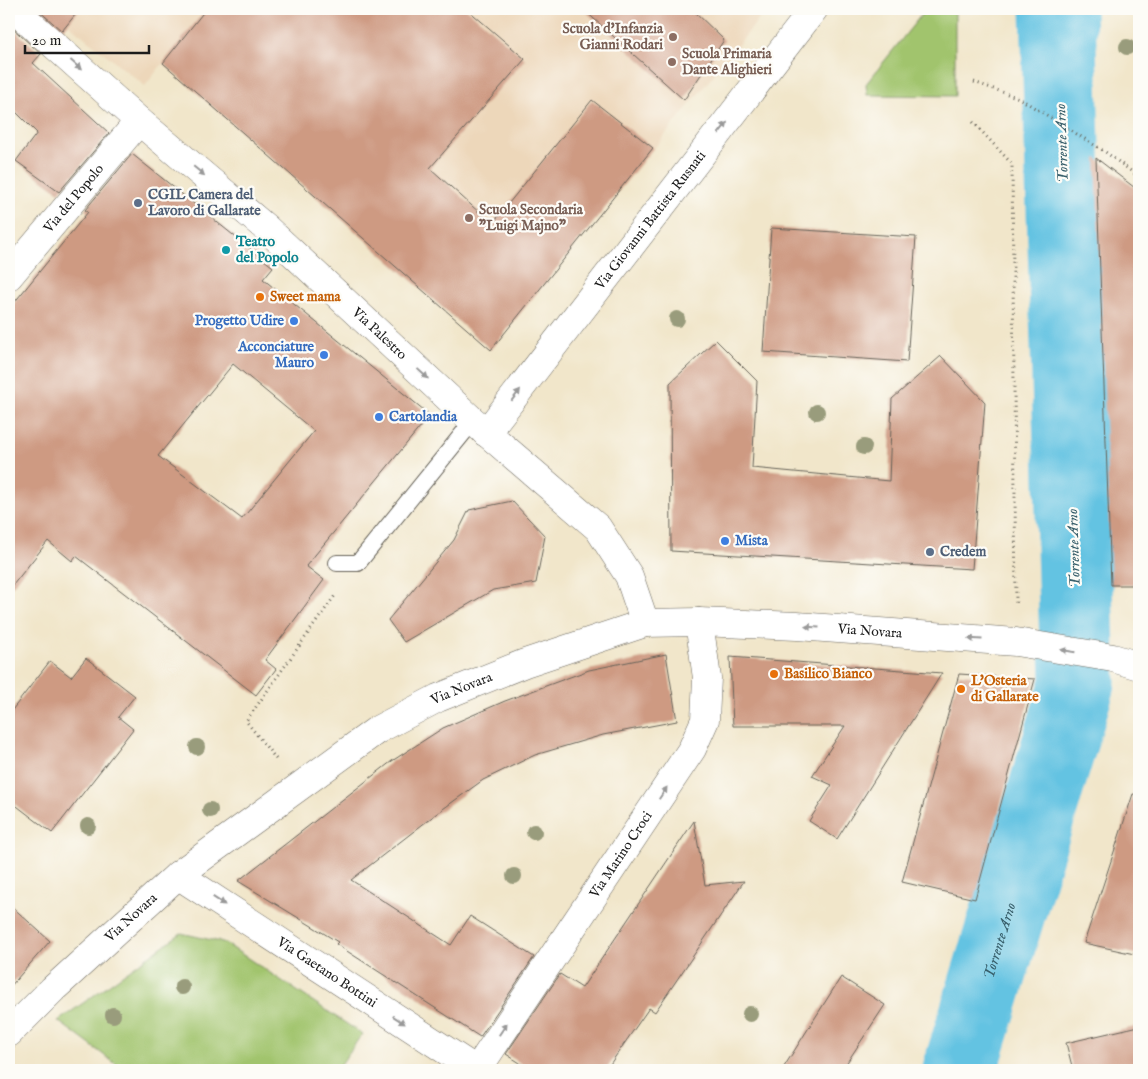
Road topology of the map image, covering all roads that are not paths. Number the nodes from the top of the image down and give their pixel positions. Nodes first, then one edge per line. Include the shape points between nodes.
1 (14, 9) edge
2 (814, 9) edge
3 (139, 121) junction
4 (9, 276) edge
5 (479, 427) junction
6 (337, 563) dead end
7 (699, 622) junction
8 (645, 623) junction
9 (1139, 666) edge
10 (178, 875) junction
11 (9, 1034) edge
12 (476, 1070) edge

1 -> 3 street, Via Palestro
5 -> 2 street, Via Giovanni Battista Rusnati
3 - 4 street, Via del Popolo
3 -> 5 street, Via Palestro via 266,228
5 - 6 lane via 358,563
5 - 8 street, Via Palestro via 598,528 629,576
7 - 8 street, Via Novara
9 -> 7 street, Via Novara via 1113,658 1020,643
12 -> 7 street, Via Marino Croci via 692,749 705,720 707,678
8 - 10 street, Via Novara via 525,663 438,698 377,730
10 - 11 street, Via Novara via 53,989
10 -> 12 street, Via Gaetano Bottini

